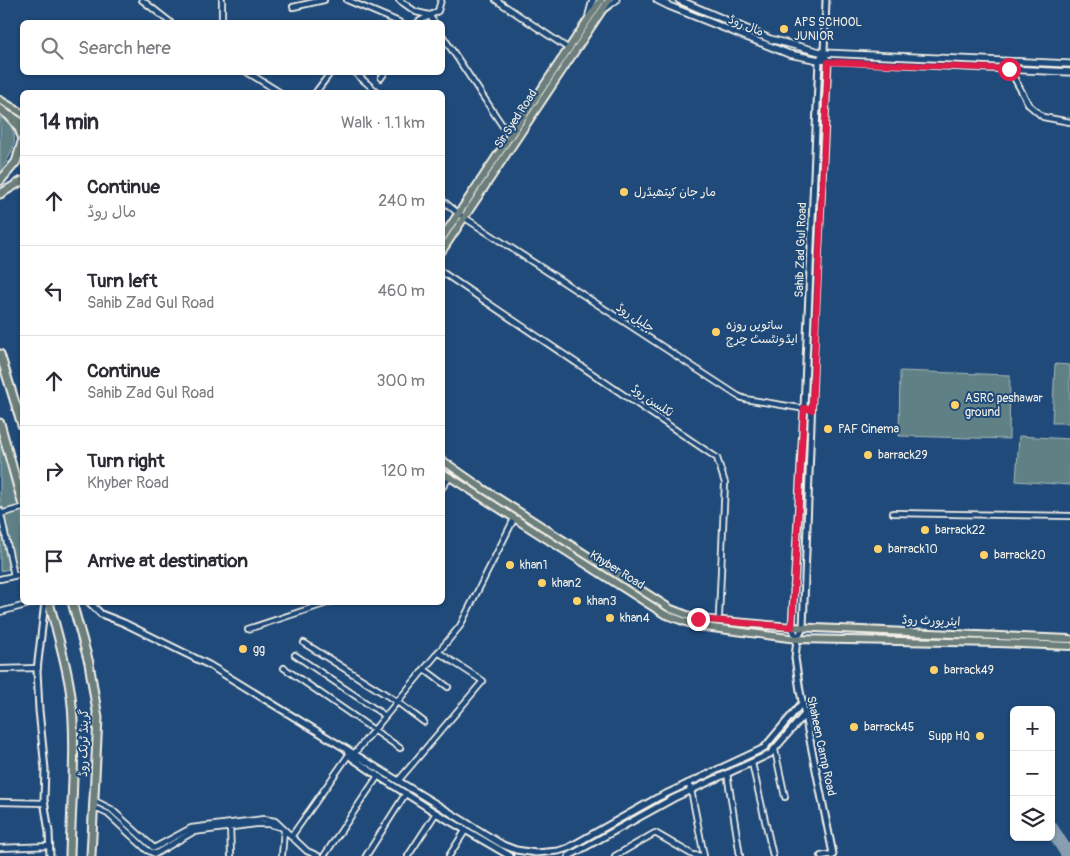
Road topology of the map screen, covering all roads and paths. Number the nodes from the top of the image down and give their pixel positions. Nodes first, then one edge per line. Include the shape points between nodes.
1 (142, 0) edge
2 (222, 0) edge
3 (324, 0) edge
4 (347, 0) edge
5 (399, 0) edge
6 (441, 0) edge
7 (496, 0) edge
8 (593, 0) edge
9 (601, 0) edge
10 (609, 0) edge
11 (616, 0) edge
12 (657, 0) edge
13 (679, 0) edge
14 (826, 0) edge
15 (293, 7) dead end
16 (602, 10) junction
17 (429, 15) junction
18 (588, 19) junction
19 (167, 20) edge
20 (222, 20) edge
21 (394, 20) edge
22 (421, 20) edge
23 (433, 20) edge
24 (445, 40) edge
25 (569, 49) junction
26 (824, 53) junction
27 (819, 60) junction
28 (1005, 61) junction
29 (828, 62) junction
30 (1070, 64) edge
31 (1009, 69) junction
32 (1070, 72) edge
33 (252, 75) edge
34 (329, 75) edge
35 (357, 75) edge
36 (383, 75) edge
37 (381, 78) dead end
38 (276, 90) edge
39 (318, 90) edge
40 (375, 90) edge
41 (0, 100) edge
42 (1, 110) edge
43 (20, 112) edge
44 (20, 122) edge
45 (1070, 122) edge
46 (20, 129) edge
47 (510, 137) junction
48 (19, 161) edge
49 (0, 181) edge
50 (20, 182) edge
51 (0, 194) edge
52 (445, 202) edge
53 (462, 216) junction
54 (445, 235) edge
55 (445, 246) edge
56 (445, 275) edge
57 (0, 354) edge
58 (804, 408) junction
59 (812, 410) junction
60 (20, 419) edge
61 (0, 423) edge
62 (0, 435) edge
63 (6, 442) junction
64 (445, 462) edge
65 (445, 474) edge
66 (450, 477) junction
67 (445, 484) edge
68 (20, 494) edge
69 (20, 508) edge
70 (0, 512) edge
71 (893, 513) dead end
72 (1070, 516) edge
73 (514, 519) junction
74 (20, 574) edge
75 (14, 576) junction
76 (0, 579) edge
77 (26, 605) edge
78 (45, 605) edge
79 (51, 605) edge
80 (73, 605) edge
81 (92, 605) edge
82 (310, 605) edge
83 (322, 605) edge
84 (311, 609) junction
85 (0, 612) edge
86 (719, 616) dead end
87 (792, 627) junction
88 (803, 628) junction
89 (248, 629) dead end
90 (797, 639) junction
91 (1070, 639) edge
92 (304, 644) dead end
93 (1070, 646) edge
94 (438, 652) junction
95 (295, 655) dead end
96 (38, 668) junction
97 (284, 668) dead end
98 (0, 669) edge
99 (424, 669) junction
100 (448, 687) dead end
101 (396, 702) junction
102 (802, 704) junction
103 (805, 714) junction
104 (384, 715) junction
105 (424, 722) dead end
106 (373, 730) junction
107 (400, 748) dead end
108 (775, 750) junction
109 (350, 753) junction
110 (752, 763) junction
111 (727, 773) junction
112 (378, 776) junction
113 (398, 781) junction
114 (688, 783) junction
115 (691, 790) junction
116 (406, 793) junction
117 (785, 797) dead end
118 (0, 802) edge
119 (45, 803) junction
120 (93, 803) junction
121 (436, 813) junction
122 (230, 825) junction
123 (283, 829) junction
124 (465, 831) junction
125 (291, 837) junction
126 (50, 846) junction
127 (0, 848) edge
128 (833, 855) edge
129 (50, 856) edge
130 (70, 856) edge
131 (91, 856) edge
132 (231, 856) edge
133 (282, 856) edge
134 (318, 856) edge
135 (324, 856) edge
136 (366, 856) edge
137 (408, 856) edge
138 (449, 856) edge
139 (510, 856) edge
140 (570, 856) edge
141 (615, 856) edge
142 (703, 856) edge
143 (740, 856) edge
144 (773, 856) edge
145 (821, 856) edge

1 - 19 street
2 - 20 street
3 - 15 street
4 - 21 street
5 - 17 street via 416,12
6 - 17 street via 438,11
7 - 25 street
8 - 18 main road
9 - 18 main road, Sir Syed Road
10 - 16 main road, Sir Syed Road
11 - 16 main road
12 - 27 main road, مال روڈ via 789,54
13 - 26 main road, مال روڈ via 770,39
14 - 26 street, Sahib Zad Gul Road
16 - 53 main road, Sir Syed Road
17 - 22 street
17 - 23 street
18 - 25 main road, Sir Syed Road
24 - 47 street
25 - 47 main road, Sir Syed Road
26 - 27 street
26 - 28 main road, مال روڈ
26 - 29 street, Sahib Zad Gul Road
27 - 29 main road, مال روڈ
27 - 58 street, Sahib Zad Gul Road
28 - 30 main road, مال روڈ
28 - 31 street
29 - 31 main road, مال روڈ
29 - 59 street, Sahib Zad Gul Road
31 - 32 main road, مال روڈ
31 - 45 street via 1029,105 1043,117
33 - 38 street
34 - 39 street
35 - 40 street
36 - 37 street
41 - 43 main road
42 - 44 main road
42 - 46 highway
47 - 53 main road, Sir Syed Road
48 - 49 highway
50 - 51 highway
52 - 53 street, جلیل روڈ
53 - 54 main road, Sir Syed Road
53 - 55 main road, Sir Syed Road
53 - 58 street, جلیل روڈ via 738,396
56 - 86 street, نکلسن روڈ via 717,458 725,483
57 - 60 highway
58 - 59 street, جلیل روڈ
58 - 87 street, Sahib Zad Gul Road
59 - 88 street, Sahib Zad Gul Road
61 - 63 highway
62 - 63 street
63 - 68 highway
64 - 87 main road, Khyber Road via 671,610 698,619
65 - 66 main road, Khyber Road
66 - 67 street
66 - 73 main road, Khyber Road
69 - 70 street
70 - 75 street
71 - 72 street
73 - 90 main road, Khyber Road via 664,614 697,626
73 - 94 street via 460,626
74 - 75 street
75 - 76 street
77 - 85 street
78 - 96 street
79 - 130 highway, گرینڈ ٹرنک روڈ via 65,661 73,724
80 - 120 highway, گرینڈ ٹرنک روڈ via 98,718
81 - 109 street via 102,614 209,665
82 - 84 street
83 - 84 street
84 - 89 street
87 - 88 main road, ایئرپورٹ روڈ
87 - 90 street, Sahib Zad Gul Road
88 - 90 street, Sahib Zad Gul Road
88 - 91 main road, ایئرپورٹ روڈ
90 - 93 main road, Khyber Road
90 - 102 street, Shaheen Camp Road via 795,658
92 - 101 street
94 - 99 street
94 - 113 street via 483,681
95 - 104 street
96 - 98 street
96 - 119 street
97 - 106 street
99 - 100 street
99 - 101 street
101 - 104 street
101 - 105 street
102 - 103 street, Shaheen Camp Road
102 - 114 street via 764,748
103 - 108 street
103 - 128 street, Shaheen Camp Road
104 - 106 street
106 - 107 street
106 - 109 street
108 - 110 street
108 - 117 street
109 - 112 street
109 - 113 street
109 - 125 street
110 - 111 street
110 - 144 street
111 - 115 street
111 - 143 street
112 - 116 street
112 - 135 street
113 - 114 street via 503,845 536,853 568,848
114 - 115 street
115 - 140 street
115 - 142 street
116 - 121 street
116 - 136 street
118 - 119 street
119 - 126 street
120 - 122 street via 112,809 154,848 191,828
120 - 131 highway, گرینڈ ٹرنک روڈ
121 - 124 street
121 - 137 street
122 - 123 street via 264,819 275,821
122 - 132 street
123 - 125 street
123 - 133 street
124 - 138 street
124 - 139 street
125 - 134 street
126 - 127 street
126 - 129 street
128 - 145 street
141 - 142 street via 655,833 693,855

